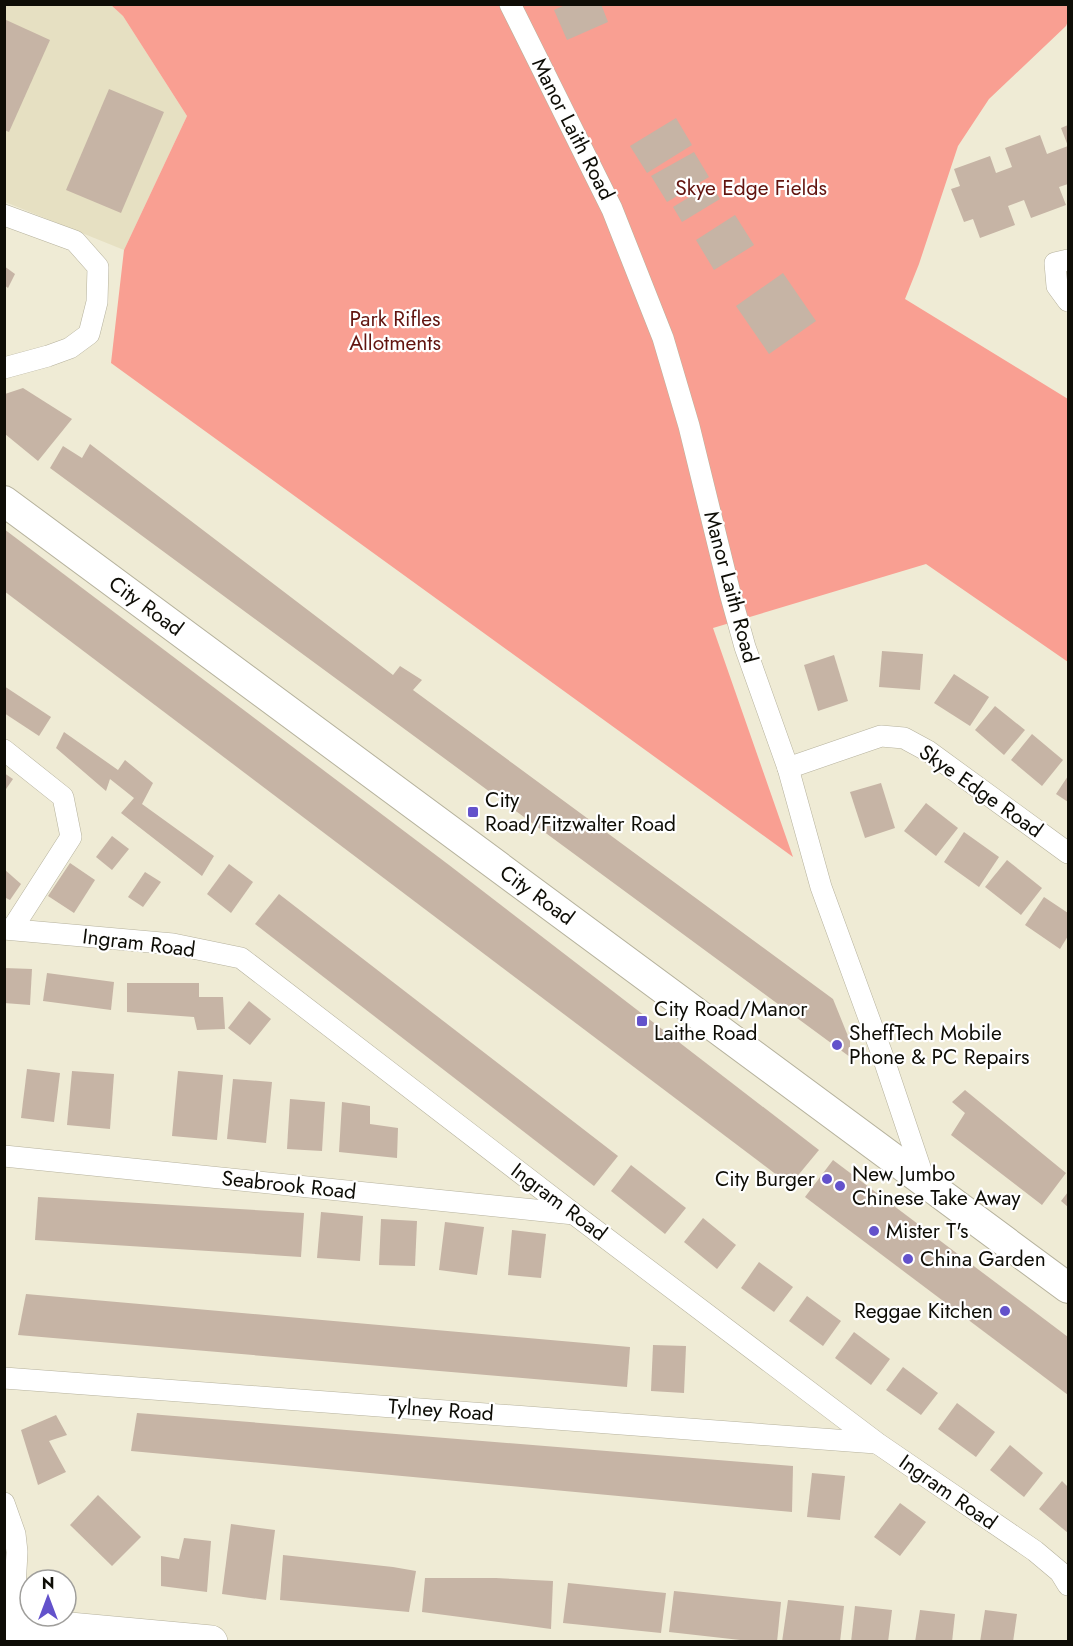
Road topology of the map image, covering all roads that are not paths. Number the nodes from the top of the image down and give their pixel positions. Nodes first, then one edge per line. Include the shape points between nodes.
1 (510, 4) edge
2 (4, 215) edge
3 (1068, 260) edge
4 (1068, 301) edge
5 (4, 368) edge
6 (4, 501) edge
7 (4, 750) edge
8 (788, 768) junction
9 (1068, 853) edge
10 (8, 929) edge
11 (4, 1156) edge
12 (925, 1182) junction
13 (574, 1214) junction
14 (1068, 1288) edge
15 (4, 1378) edge
16 (877, 1443) junction
17 (4, 1503) edge
18 (1068, 1585) edge
19 (9, 1623) edge
20 (199, 1641) edge

1 - 8 street, Manor Laith Road via 612,209 663,338 745,647
2 - 5 street via 75,241 98,267 89,334 70,348
3 - 4 street via 1055,263 1057,286
6 - 12 main road, City Road
7 - 10 street via 63,797 71,837
8 - 9 street, Skye Edge Road via 881,736 904,738 928,751
8 - 12 street, Manor Laith Road via 821,887
10 - 13 street, Ingram Road via 173,944 242,958
11 - 13 street, Seabrook Road
12 - 14 main road, City Road
13 - 16 street, Ingram Road
15 - 16 street, Tylney Road
16 - 18 street, Ingram Road via 1035,1551 1060,1572
17 - 19 street via 16,1543
19 - 20 main road

